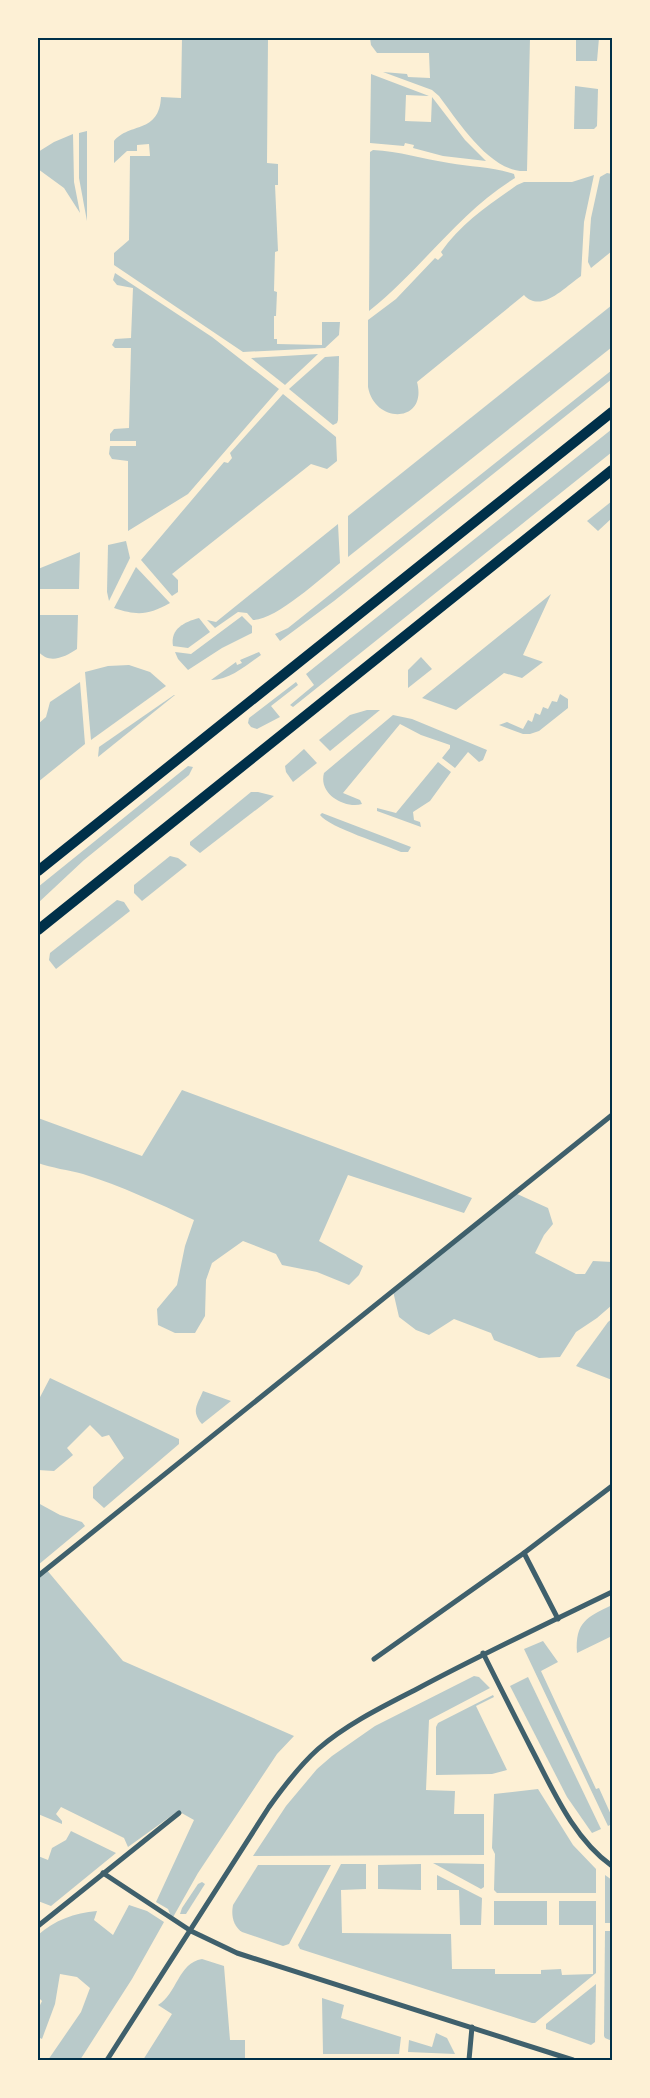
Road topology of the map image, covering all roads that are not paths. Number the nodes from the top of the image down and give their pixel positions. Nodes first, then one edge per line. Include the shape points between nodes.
1 (612, 412) edge
2 (612, 470) edge
3 (38, 871) edge
4 (38, 930) edge
5 (612, 1115) edge
6 (612, 1486) edge
7 (524, 1553) junction
8 (38, 1576) edge
9 (612, 1592) edge
10 (558, 1619) junction
11 (483, 1653) junction
12 (374, 1659) dead end
13 (179, 1813) dead end
14 (612, 1866) edge
15 (103, 1873) junction
16 (38, 1926) edge
17 (191, 1931) junction
18 (472, 2027) junction
19 (107, 2060) edge
20 (469, 2060) edge
21 (573, 2060) edge

1 - 3 main road
2 - 4 main road
5 - 8 street
6 - 7 street
7 - 10 street
7 - 12 street
9 - 10 street
10 - 11 street
11 - 14 street via 561,1806 588,1844
11 - 17 street via 334,1736 303,1763 269,1807
13 - 15 street
15 - 16 street
15 - 17 street
17 - 18 street via 236,1953
17 - 19 street
18 - 20 street
18 - 21 street

